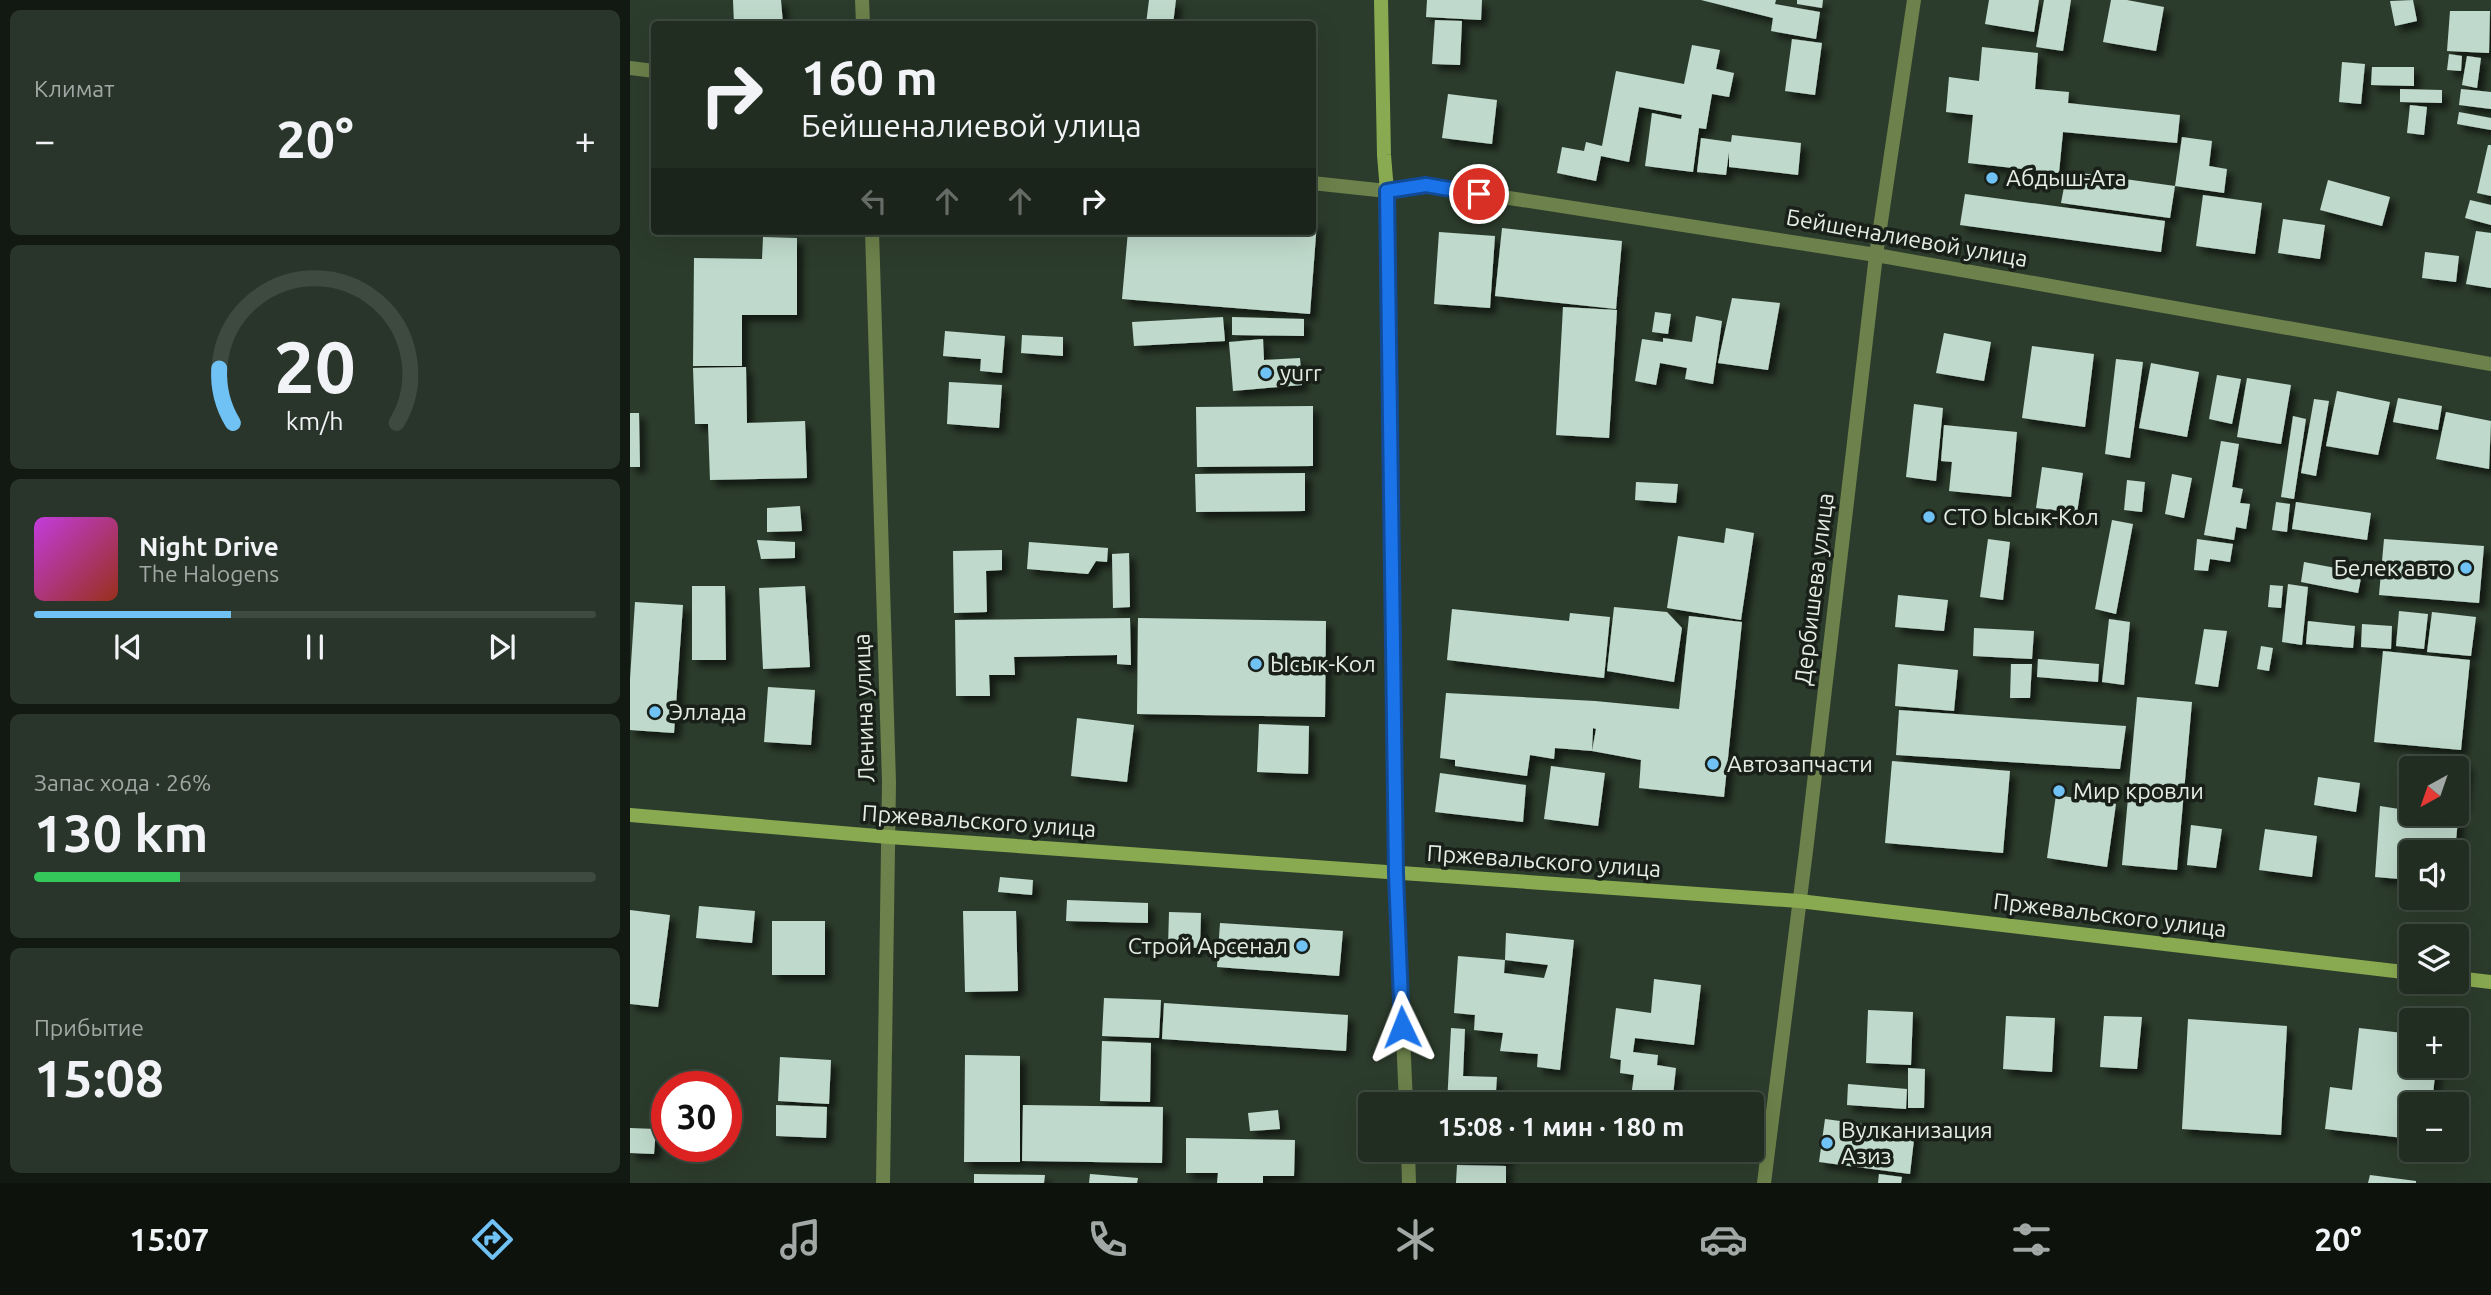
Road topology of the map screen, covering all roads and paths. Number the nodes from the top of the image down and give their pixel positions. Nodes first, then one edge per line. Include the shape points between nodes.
1 (862, 0) edge
2 (1381, 0) edge
3 (1914, 0) edge
4 (863, 21) edge
5 (630, 68) edge
6 (651, 71) edge
7 (1316, 183) edge
8 (1387, 191) junction
9 (872, 235) edge
10 (1876, 255) junction
11 (2491, 364) edge
12 (630, 815) edge
13 (889, 838) junction
14 (1396, 874) junction
15 (1799, 901) junction
16 (2399, 971) edge
17 (2469, 979) edge
18 (2491, 982) edge
19 (1405, 1092) edge
20 (1408, 1162) edge
21 (883, 1183) edge
22 (1409, 1183) edge
23 (1764, 1183) edge

1 - 4 street
2 - 8 main road
3 - 10 street, Дербишева улица
5 - 6 street
7 - 8 street, Бейшеналиевой улица
8 - 10 street, Бейшеналиевой улица via 1426,185
8 - 14 main road
9 - 13 street, Ленина улица
10 - 11 street, Бейшеналиевой улица
10 - 15 street, Дербишева улица
12 - 13 main road, Пржевальского улица
13 - 14 main road, Пржевальского улица
13 - 21 street, Ленина улица
14 - 15 main road, Пржевальского улица
14 - 19 street
15 - 16 main road, Пржевальского улица
15 - 23 street, Дербишева улица
17 - 18 main road
20 - 22 street

